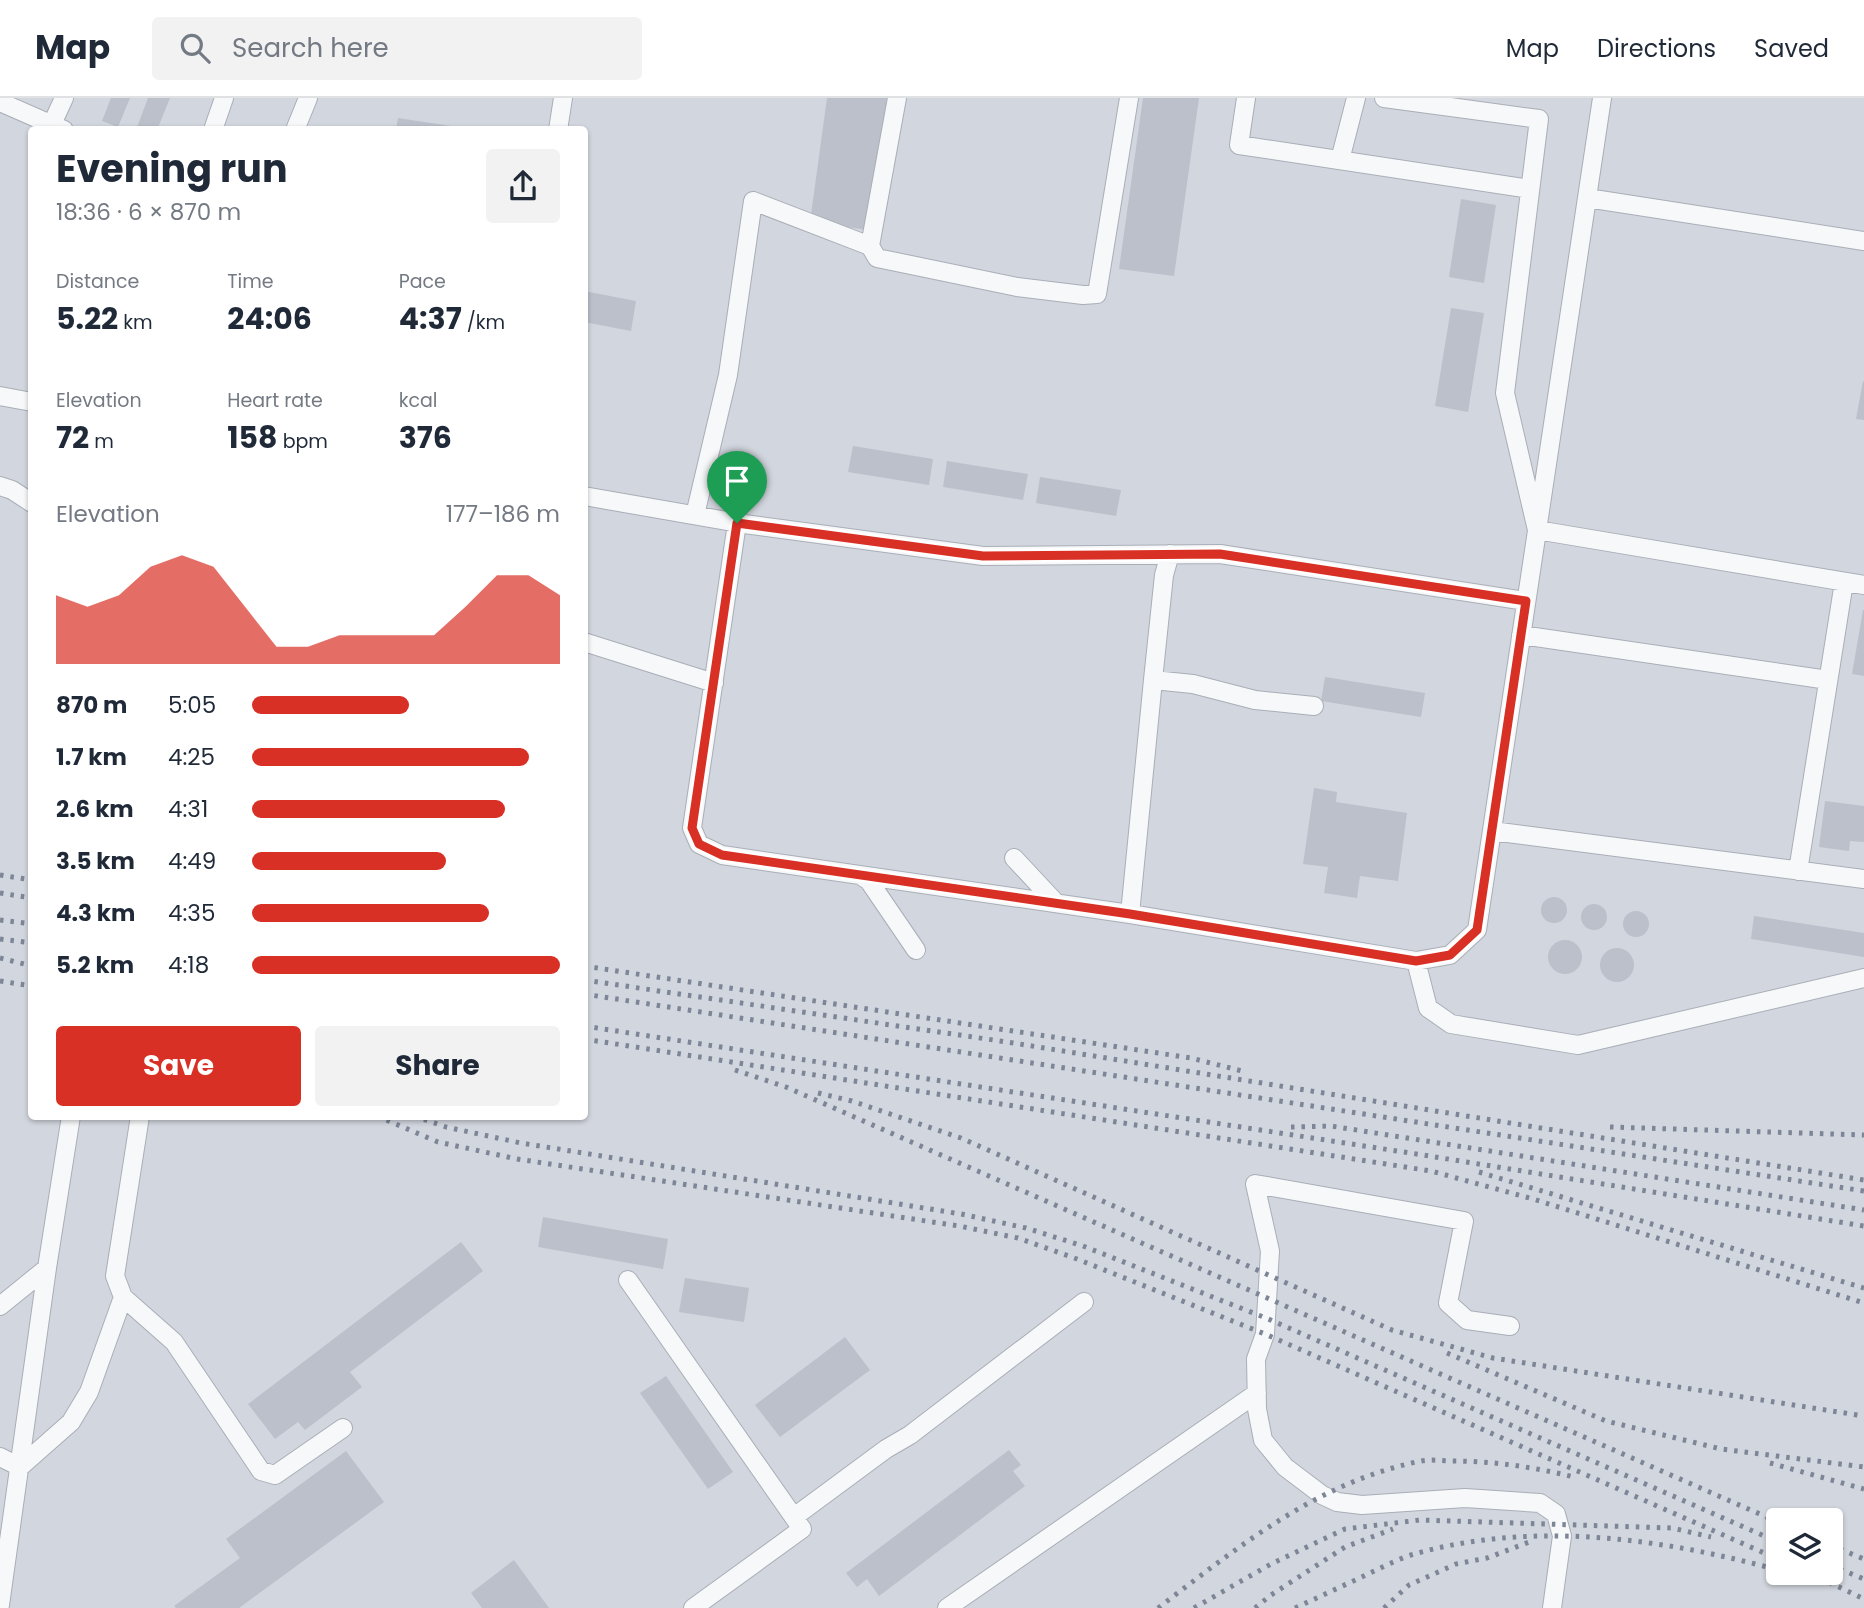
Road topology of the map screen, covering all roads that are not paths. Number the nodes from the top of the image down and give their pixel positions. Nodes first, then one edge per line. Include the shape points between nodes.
1 (64, 98) edge
2 (224, 98) edge
3 (308, 98) edge
4 (563, 98) edge
5 (897, 98) edge
6 (1129, 98) edge
7 (1246, 98) edge
8 (1356, 98) edge
9 (1384, 98) edge
10 (1602, 98) edge
11 (0, 102) edge
12 (56, 126) edge
13 (58, 126) edge
14 (214, 126) edge
15 (297, 126) edge
16 (559, 126) edge
17 (1339, 160) junction
18 (1530, 189) junction
19 (1587, 198) junction
20 (1864, 240) edge
21 (870, 246) junction
22 (0, 396) edge
23 (28, 401) edge
24 (0, 486) edge
25 (588, 497) edge
26 (28, 500) edge
27 (695, 515) junction
28 (737, 523) junction
29 (1537, 530) junction
30 (1170, 554) junction
31 (1844, 582) junction
32 (1864, 586) edge
33 (1526, 601) junction
34 (1521, 635) junction
35 (588, 643) edge
36 (1153, 680) junction
37 (1828, 680) junction
38 (714, 683) junction
39 (1314, 706) dead end
40 (1492, 831) junction
41 (1014, 858) dead end
42 (1798, 871) junction
43 (860, 875) junction
44 (1864, 879) edge
45 (1056, 904) junction
46 (1130, 914) junction
47 (916, 950) dead end
48 (1416, 961) junction
49 (1864, 978) edge
50 (70, 1120) edge
51 (139, 1120) edge
52 (47, 1268) junction
53 (628, 1280) dead end
54 (123, 1297) junction
55 (1084, 1302) dead end
56 (0, 1306) edge
57 (1510, 1326) dead end
58 (1257, 1392) junction
59 (343, 1428) dead end
60 (0, 1457) edge
61 (20, 1467) junction
62 (794, 1517) junction
63 (718, 1600) edge
64 (0, 1605) edge
65 (693, 1608) edge
66 (947, 1608) edge
67 (1552, 1608) edge

1 - 13 street
2 - 14 street
3 - 15 street
4 - 16 street
5 - 21 street
6 - 21 street via 1097,293 1017,287 877,258
7 - 17 street via 1239,145
8 - 17 street
9 - 18 street via 1539,119
10 - 19 street
11 - 12 street
17 - 18 street
18 - 29 street via 1505,393
19 - 20 street
19 - 29 street
21 - 27 street via 753,201 728,375
22 - 23 street
24 - 26 street
25 - 27 street
27 - 28 street
28 - 30 street via 983,556
28 - 38 street
29 - 31 street
29 - 33 street
30 - 33 street via 1220,554
30 - 36 street
31 - 32 street
31 - 37 street
33 - 34 street
34 - 37 street
34 - 40 street
35 - 38 street
36 - 39 street
36 - 46 street
37 - 42 street
38 - 43 street via 692,828 699,844 722,855
40 - 42 street
40 - 48 street via 1477,930 1450,955
41 - 45 street
42 - 44 street
43 - 45 street
43 - 47 street via 869,881
45 - 46 street
46 - 48 street
48 - 49 street via 1429,1007 1451,1024 1578,1045
50 - 52 street
51 - 54 street via 115,1276
52 - 56 street
52 - 61 street
53 - 62 street
54 - 59 street via 174,1342 261,1471 275,1475
54 - 61 street via 89,1392 71,1422
55 - 62 street
57 - 58 street via 1466,1321 1448,1303 1464,1221 1255,1184 1270,1251 1265,1334 1256,1359
58 - 66 street
58 - 67 street via 1263,1440 1285,1467 1337,1502 1362,1505 1465,1498 1540,1503 1556,1514 1562,1536
60 - 61 street
61 - 64 street
62 - 63 street via 802,1529
63 - 65 street

